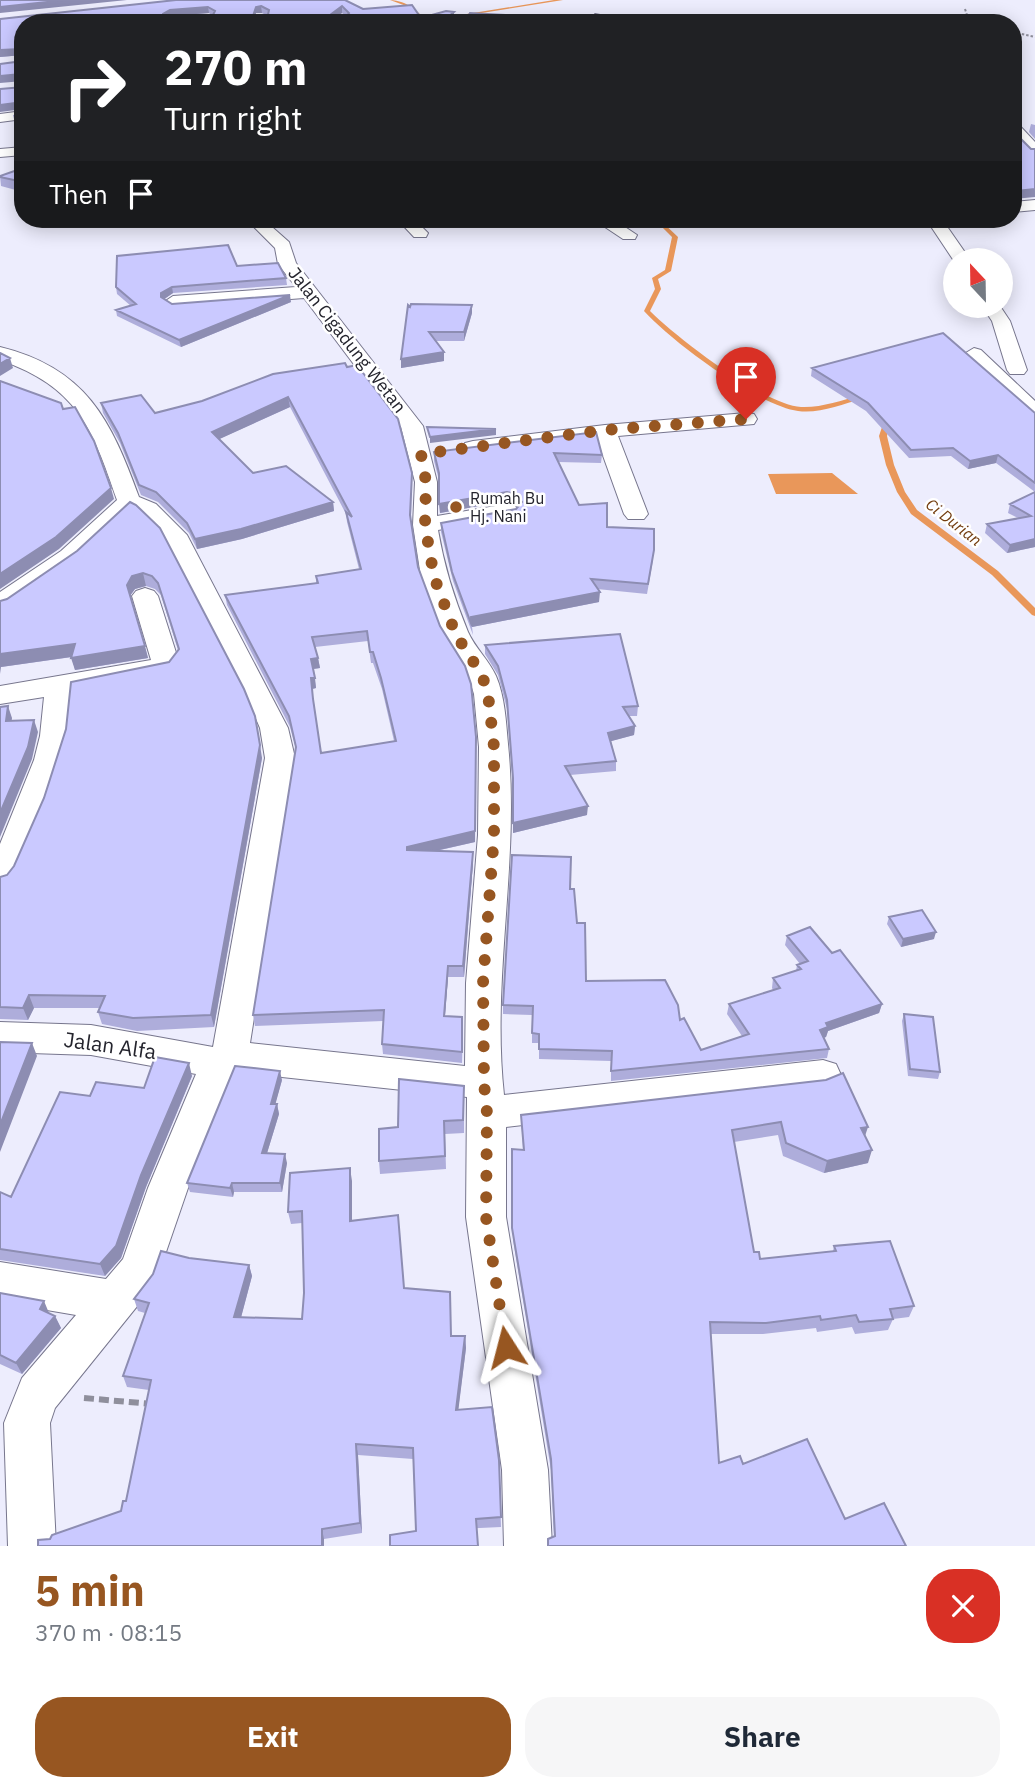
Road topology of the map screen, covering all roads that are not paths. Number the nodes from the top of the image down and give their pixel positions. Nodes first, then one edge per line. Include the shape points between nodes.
1 (1022, 137) edge
2 (1035, 151) edge
3 (264, 228) edge
4 (415, 228) edge
5 (617, 228) edge
6 (940, 228) edge
7 (420, 233) dead end
8 (629, 235) dead end
9 (953, 248) edge
10 (309, 292) junction
11 (173, 302) edge
12 (1000, 318) edge
13 (0, 353) edge
14 (974, 354) dead end
15 (1026, 370) edge
16 (993, 373) junction
17 (1035, 412) edge
18 (746, 419) dead end
19 (605, 430) junction
20 (434, 453) junction
21 (129, 501) junction
22 (507, 511) edge
23 (636, 514) dead end
24 (425, 525) junction
25 (145, 596) dead end
26 (0, 604) edge
27 (58, 686) junction
28 (0, 695) edge
29 (0, 877) edge
30 (0, 1037) edge
31 (225, 1060) junction
32 (823, 1075) dead end
33 (485, 1098) junction
34 (0, 1282) edge
35 (116, 1301) junction
36 (32, 1546) edge
37 (528, 1546) edge

1 - 2 street
3 - 10 street, Jalan Cigadung Wetan via 284,247 286,261
4 - 7 street
5 - 8 street
6 - 9 street
10 - 11 street
10 - 20 street, Jalan Cigadung Wetan
12 - 15 street
13 - 21 street via 30,362 73,392 98,423
14 - 16 street
15 - 16 street
16 - 17 street
18 - 19 street
19 - 20 street
19 - 23 street
20 - 24 street, Jalan Cigadung Wetan via 426,482
21 - 26 street via 70,556
21 - 31 street via 148,509 175,535 262,699 280,758
22 - 24 street
24 - 33 street, Jalan Cigadung Wetan via 434,577 456,635 482,675 488,694 494,747 494,835 483,983
25 - 27 street via 165,662
27 - 28 street
27 - 29 street via 58,724 46,767
30 - 31 street, Jalan Alfa via 91,1040
31 - 33 street, Jalan Alfa
31 - 35 street via 168,1188 140,1270
32 - 33 street, Jalan Alfa
33 - 37 street, Jalan Cigadung Wetan via 486,1217 525,1470
34 - 35 street
35 - 36 street via 38,1394 27,1423

